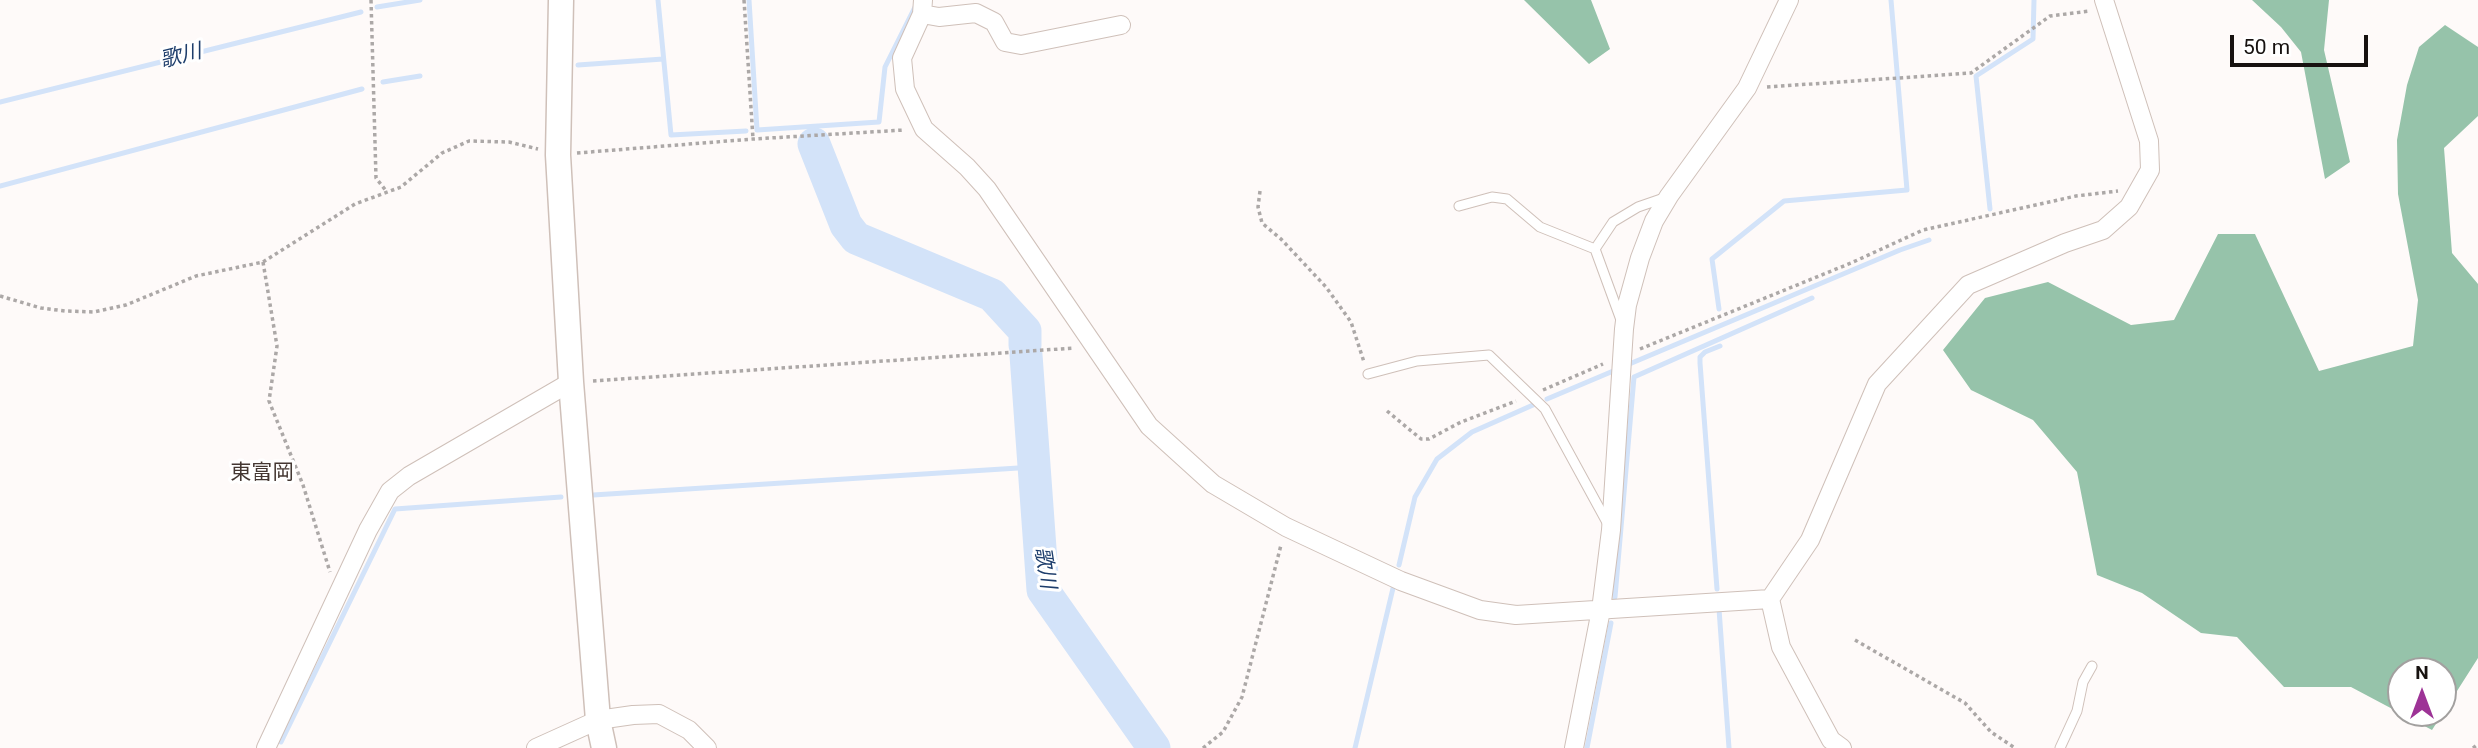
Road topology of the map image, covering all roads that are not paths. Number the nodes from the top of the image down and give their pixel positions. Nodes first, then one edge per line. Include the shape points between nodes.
1 (562, 0) edge
2 (1789, 0) edge
3 (2106, 5) edge
4 (923, 7) edge
5 (1121, 25) dead end
6 (1669, 196) junction
7 (1459, 206) dead end
8 (1595, 249) junction
9 (1624, 329) junction
10 (1368, 374) road end
11 (571, 382) junction
12 (1611, 530) junction
13 (1770, 599) junction
14 (1601, 610) junction
15 (2092, 666) dead end
16 (598, 720) junction
17 (265, 748) edge
18 (536, 748) edge
19 (604, 748) edge
20 (707, 748) edge
21 (1574, 748) edge
22 (1842, 748) edge
23 (2060, 748) edge

1 - 11 street via 558,155
2 - 6 street via 1747,89
3 - 13 street via 2148,141 2150,170 2129,207 2103,230 1968,285 1885,374 1851,439 1810,540
4 - 5 street via 939,17 976,13 994,22 1005,42 1021,45
4 - 14 street via 902,58 905,89 924,129 987,189 1149,426 1175,452 1213,484 1286,526 1401,581 1480,610 1516,615
6 - 8 lane via 1613,222
6 - 9 street via 1640,258
7 - 8 lane via 1492,197 1507,199 1541,227
8 - 9 lane
9 - 12 street
10 - 12 lane via 1417,361 1489,355 1545,409
11 - 16 street
11 - 17 street via 390,491
12 - 14 street
13 - 14 street
13 - 22 street via 1781,647 1831,740
14 - 21 street
15 - 23 lane
16 - 18 street
16 - 19 street
16 - 20 street via 659,714 690,730

